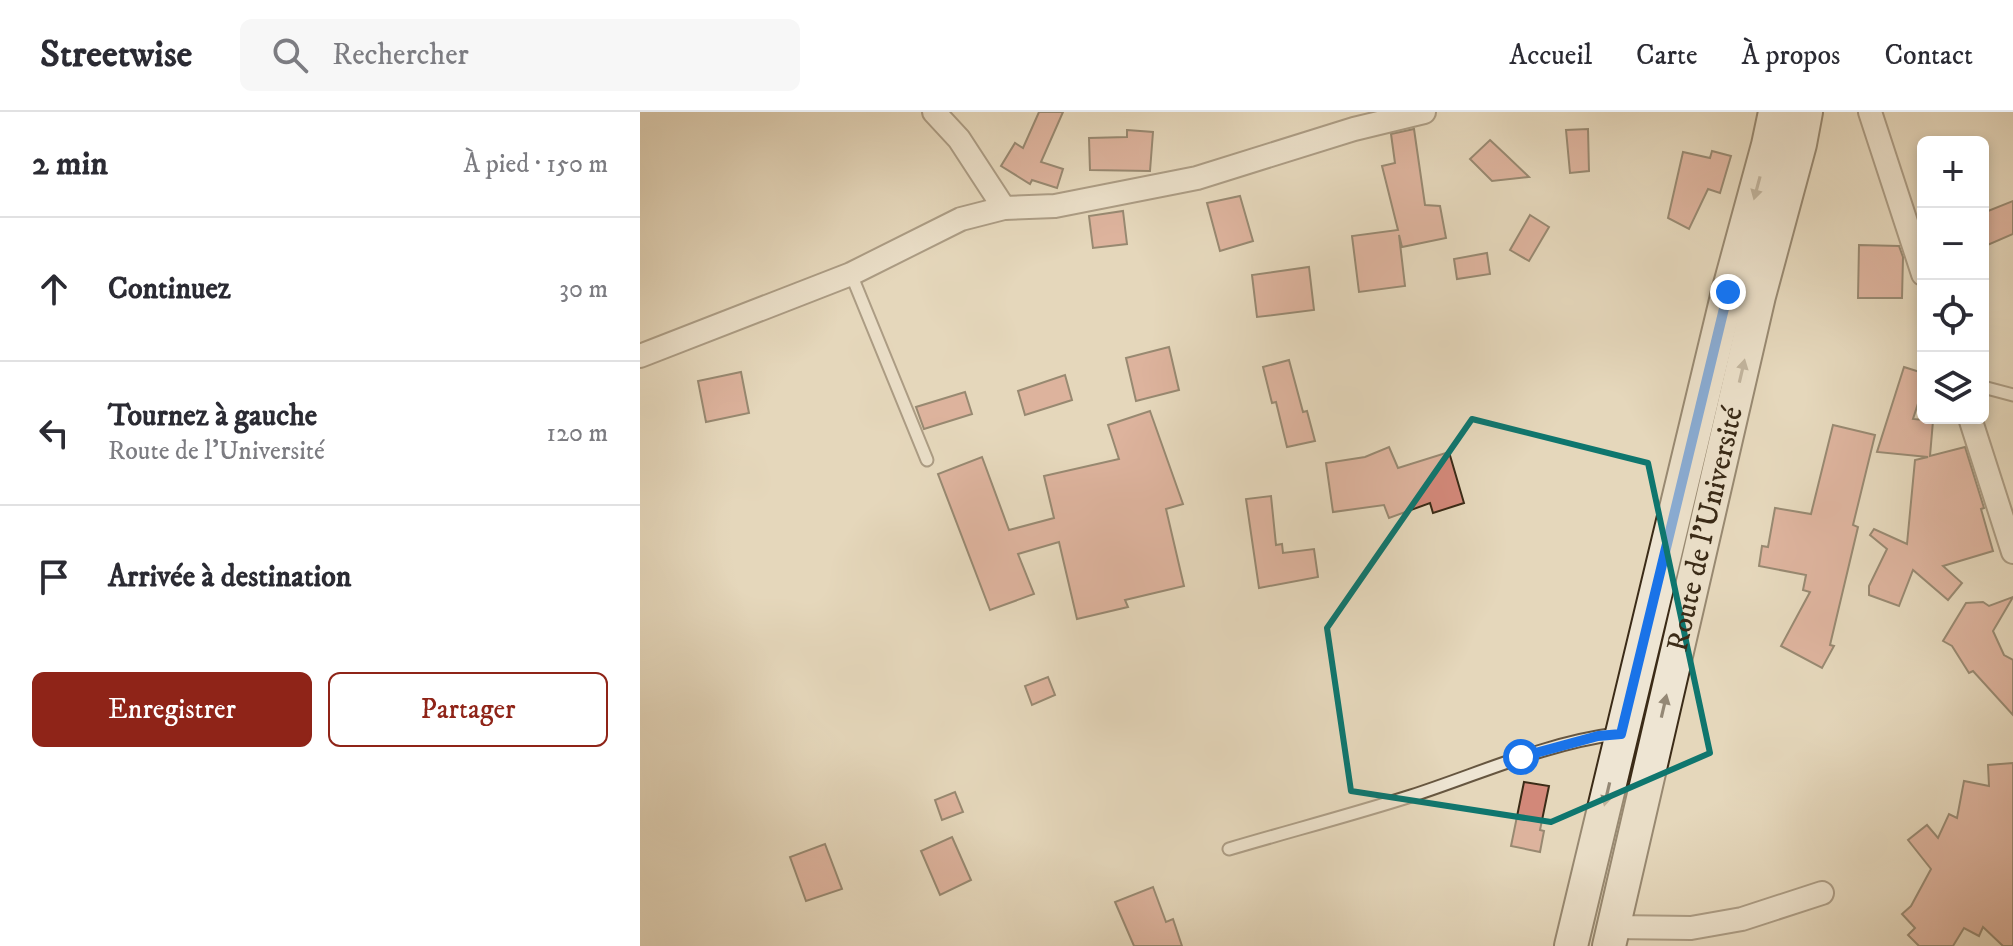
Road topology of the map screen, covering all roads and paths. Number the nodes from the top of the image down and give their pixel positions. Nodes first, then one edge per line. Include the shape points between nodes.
1 (934, 112) edge
2 (1424, 112) edge
3 (1775, 112) edge
4 (1806, 112) edge
5 (1873, 113) edge
6 (1004, 208) junction
7 (1917, 255) edge
8 (851, 274) junction
9 (1744, 294) junction
10 (640, 356) edge
11 (1989, 389) edge
12 (2013, 395) edge
13 (1972, 424) edge
14 (927, 460) dead end
15 (2013, 552) edge
16 (1621, 734) junction
17 (1229, 849) dead end
18 (1822, 893) dead end
19 (1612, 937) edge
20 (1571, 946) edge

1 - 6 street via 959,139
2 - 6 street via 1197,178 1055,206
3 -> 9 main road, Route de l'Université
4 - 9 main road, Route de l'Université via 1800,144
5 - 7 street
6 - 8 street via 961,219
8 - 10 street
8 - 14 lane
9 - 16 main road, Route de l'Université
19 -> 9 main road, Route de l'Université
11 - 12 lane
13 - 15 street
16 - 17 lane via 1521,757 1412,796
16 -> 20 main road, Route de l'Université
18 - 19 street via 1742,919

